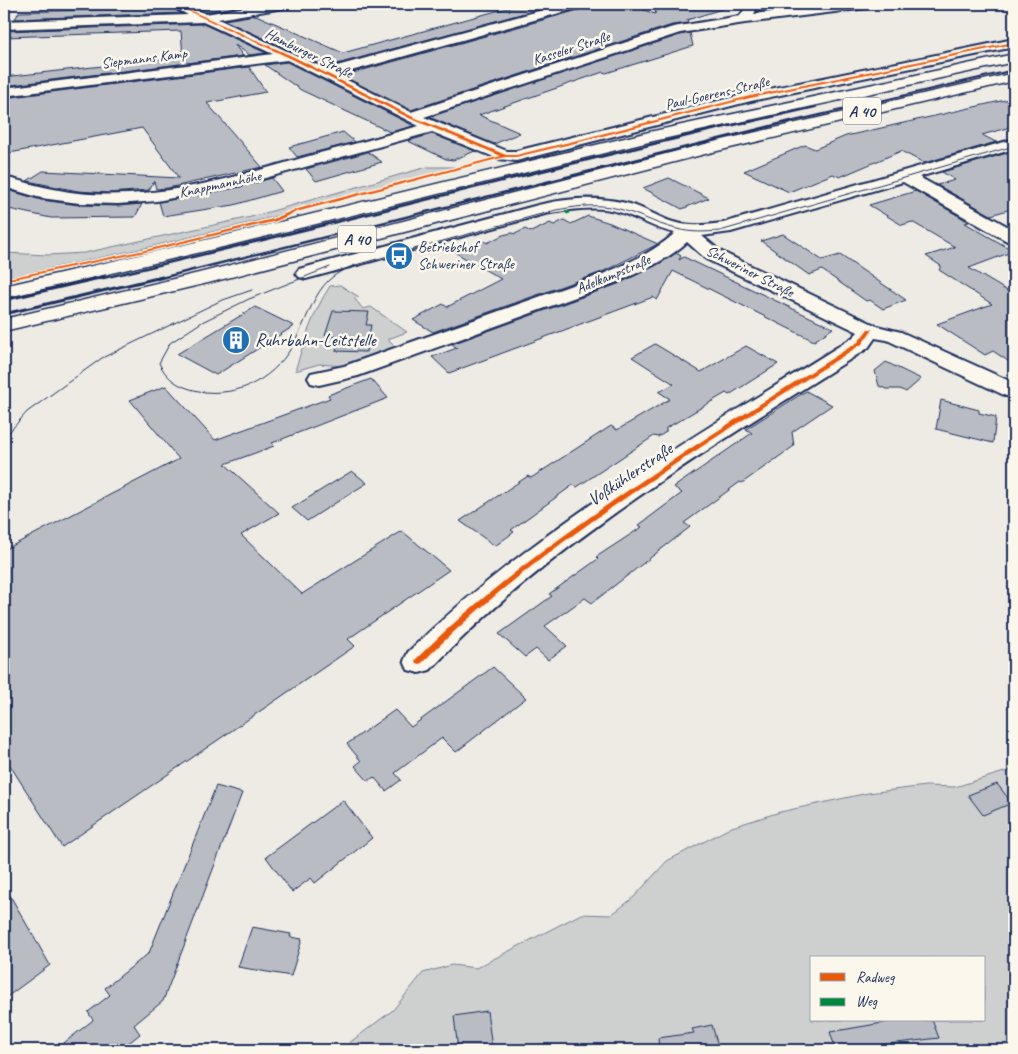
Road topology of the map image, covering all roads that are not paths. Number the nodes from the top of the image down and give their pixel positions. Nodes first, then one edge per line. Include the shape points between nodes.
1 (174, 4) edge
2 (282, 4) edge
3 (578, 4) edge
4 (764, 4) edge
5 (868, 4) edge
6 (205, 18) junction
7 (745, 19) junction
8 (4, 25) edge
9 (1014, 43) edge
10 (1014, 50) edge
11 (288, 56) junction
12 (1014, 58) edge
13 (323, 74) junction
14 (1014, 77) edge
15 (1014, 86) edge
16 (4, 92) edge
17 (410, 117) junction
18 (432, 127) junction
19 (1014, 144) edge
20 (710, 148) junction
21 (596, 150) junction
22 (905, 176) junction
23 (4, 182) edge
24 (688, 231) junction
25 (1014, 237) edge
26 (306, 273) dead end
27 (4, 292) edge
28 (4, 324) edge
29 (870, 330) junction
30 (319, 378) dead end
31 (1014, 391) edge
32 (419, 661) dead end

1 - 6 street, Hamburger Straße
2 - 6 street
3 - 13 street
4 - 7 street, Kasseler Straße via 751,8
5 - 7 street, Kasseler Straße
6 - 8 street
6 - 11 street, Hamburger Straße
7 - 17 street, Kasseler Straße via 678,30
9 - 18 street, Paul-Goerens-Straße via 750,97 516,156 505,156
10 - 21 highway via 734,109
11 - 13 street, Hamburger Straße
11 - 16 street, Siepmanns Kamp
12 - 21 highway, A 40
13 - 17 street, Hamburger Straße
14 - 20 highway, A 40
15 - 20 highway via 792,135
17 - 18 street, Hamburger Straße
18 - 23 street, Knappmannhöhe via 222,186 164,196 70,196
19 - 22 street
20 - 28 highway, A 40 via 321,249
21 - 27 highway, A 40
22 - 24 street via 724,228
22 - 25 street
24 - 26 street, Schweriner Straße via 666,226 621,207 571,205 544,209
24 - 29 street, Schweriner Straße via 714,255
24 - 30 street, Adelkampstraße via 672,246 610,278 350,371
29 - 31 street, Schweriner Straße via 894,336
29 - 32 street, Voßkühlerstraße via 860,343 633,488 510,578 451,628

